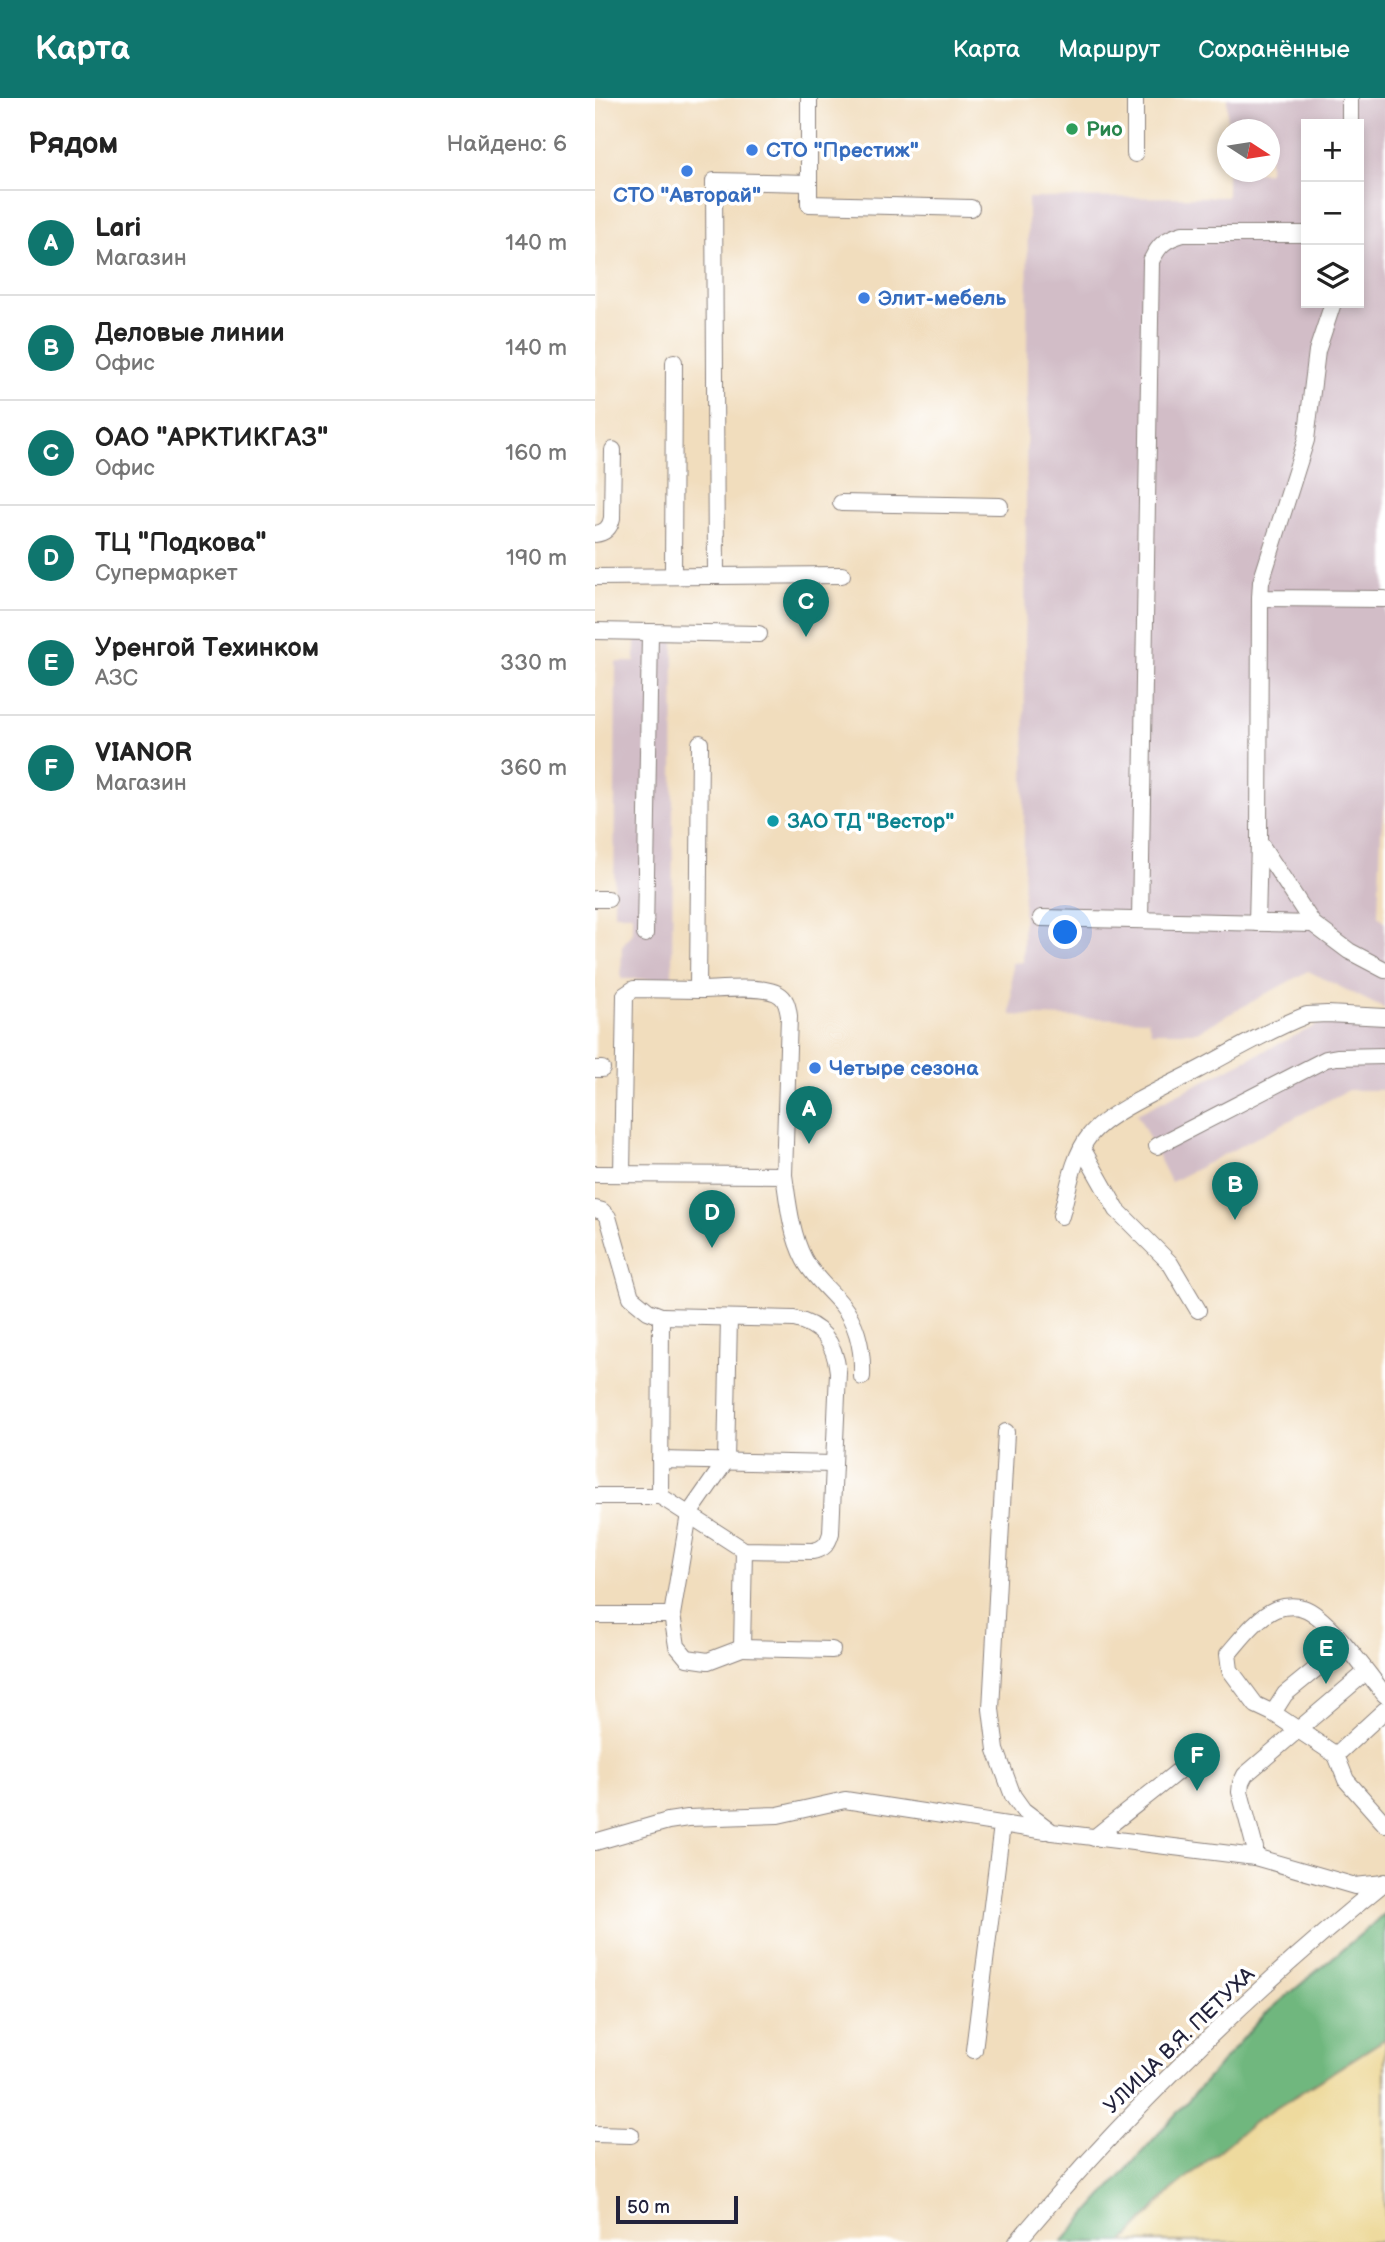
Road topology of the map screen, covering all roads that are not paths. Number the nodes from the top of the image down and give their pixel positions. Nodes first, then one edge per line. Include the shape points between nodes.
1 (810, 98) edge
2 (1135, 98) edge
3 (1350, 98) edge
4 (1350, 119) edge
5 (1135, 154) dead end
6 (809, 183) junction
7 (971, 208) dead end
8 (1301, 234) edge
9 (1331, 308) edge
10 (674, 362) dead end
11 (613, 450) dead end
12 (841, 503) dead end
13 (1000, 506) dead end
14 (595, 534) edge
15 (842, 575) dead end
16 (673, 576) junction
17 (716, 576) junction
18 (595, 577) edge
19 (1260, 598) junction
20 (1385, 599) edge
21 (595, 631) edge
22 (650, 633) junction
23 (759, 634) dead end
24 (700, 743) dead end
25 (1259, 842) junction
26 (1041, 918) dead end
27 (1140, 920) junction
28 (1257, 923) junction
29 (1313, 924) junction
30 (645, 934) dead end
31 (1385, 970) edge
32 (698, 989) junction
33 (1385, 1017) edge
34 (1385, 1056) edge
35 (1157, 1146) dead end
36 (1082, 1148) junction
37 (595, 1174) edge
38 (622, 1174) junction
39 (784, 1175) junction
40 (595, 1209) edge
41 (1061, 1216) dead end
42 (1198, 1311) dead end
43 (661, 1316) junction
44 (729, 1318) junction
45 (862, 1377) dead end
46 (1006, 1432) dead end
47 (660, 1460) junction
48 (726, 1461) junction
49 (834, 1464) junction
50 (595, 1496) edge
51 (660, 1496) junction
52 (689, 1514) junction
53 (744, 1550) junction
54 (595, 1615) edge
55 (672, 1615) junction
56 (1344, 1646) junction
57 (742, 1648) junction
58 (832, 1650) dead end
59 (1366, 1672) junction
60 (1385, 1695) edge
61 (1385, 1710) edge
62 (1273, 1713) junction
63 (1299, 1730) junction
64 (1197, 1755) dead end
65 (1336, 1755) junction
66 (1385, 1824) edge
67 (1002, 1825) junction
68 (1052, 1832) junction
69 (1094, 1838) junction
70 (595, 1842) edge
71 (1255, 1857) junction
72 (1385, 1883) edge
73 (974, 2050) dead end
74 (595, 2134) edge
75 (631, 2135) dead end
76 (1017, 2242) edge

1 - 6 street
2 - 5 street
3 - 4 street
6 - 7 street via 809,204
6 - 17 street via 714,181
8 - 27 street via 1183,234 1167,238 1151,261
9 - 19 street via 1317,351 1306,440
10 - 16 street
11 - 14 street via 610,525
12 - 13 street
15 - 17 street
16 - 17 street
16 - 18 street
19 - 20 street
19 - 25 street
21 - 22 street
22 - 23 street
22 - 30 street
24 - 32 street
25 - 28 street
25 - 29 street
26 - 27 street
27 - 28 street
28 - 29 street
29 - 31 street
32 - 38 street via 634,989 625,995
32 - 39 street via 767,990 785,1001 789,1016
33 - 36 street via 1318,1013 1293,1020 1136,1102 1099,1126
34 - 35 street via 1326,1059
36 - 41 street
36 - 42 street via 1117,1210 1171,1264
37 - 38 street
38 - 39 street
39 - 45 street via 798,1244 814,1274 850,1318 862,1348
40 - 43 street via 608,1217 631,1297
43 - 44 street
43 - 47 street
44 - 48 street
44 - 49 street via 807,1322 831,1343 838,1372
46 - 68 street via 993,1732 1013,1796 1023,1810
47 - 48 street
47 - 51 street
48 - 49 street
48 - 52 street
49 - 53 street via 831,1533 821,1549
50 - 51 street
51 - 52 street
52 - 53 street
52 - 55 street
53 - 57 street
54 - 55 street
55 - 57 street via 677,1646 687,1658 708,1661
56 - 59 street
56 - 62 street via 1285,1694
56 - 62 street via 1305,1608 1290,1605 1273,1610 1247,1632 1229,1654 1230,1670 1256,1705
57 - 58 street
59 - 60 street
59 - 63 street
61 - 65 street
62 - 63 street
63 - 65 street
63 - 71 street via 1241,1783
64 - 69 street
65 - 66 street via 1346,1780
67 - 68 street
67 - 70 street via 845,1800 778,1815 667,1821
67 - 73 street
68 - 69 street
69 - 71 street
71 - 72 street via 1355,1886
72 - 76 street, УЛИЦА В.Я. ПЕТУХА via 1325,1931 1200,2046 1125,2121
74 - 75 street

